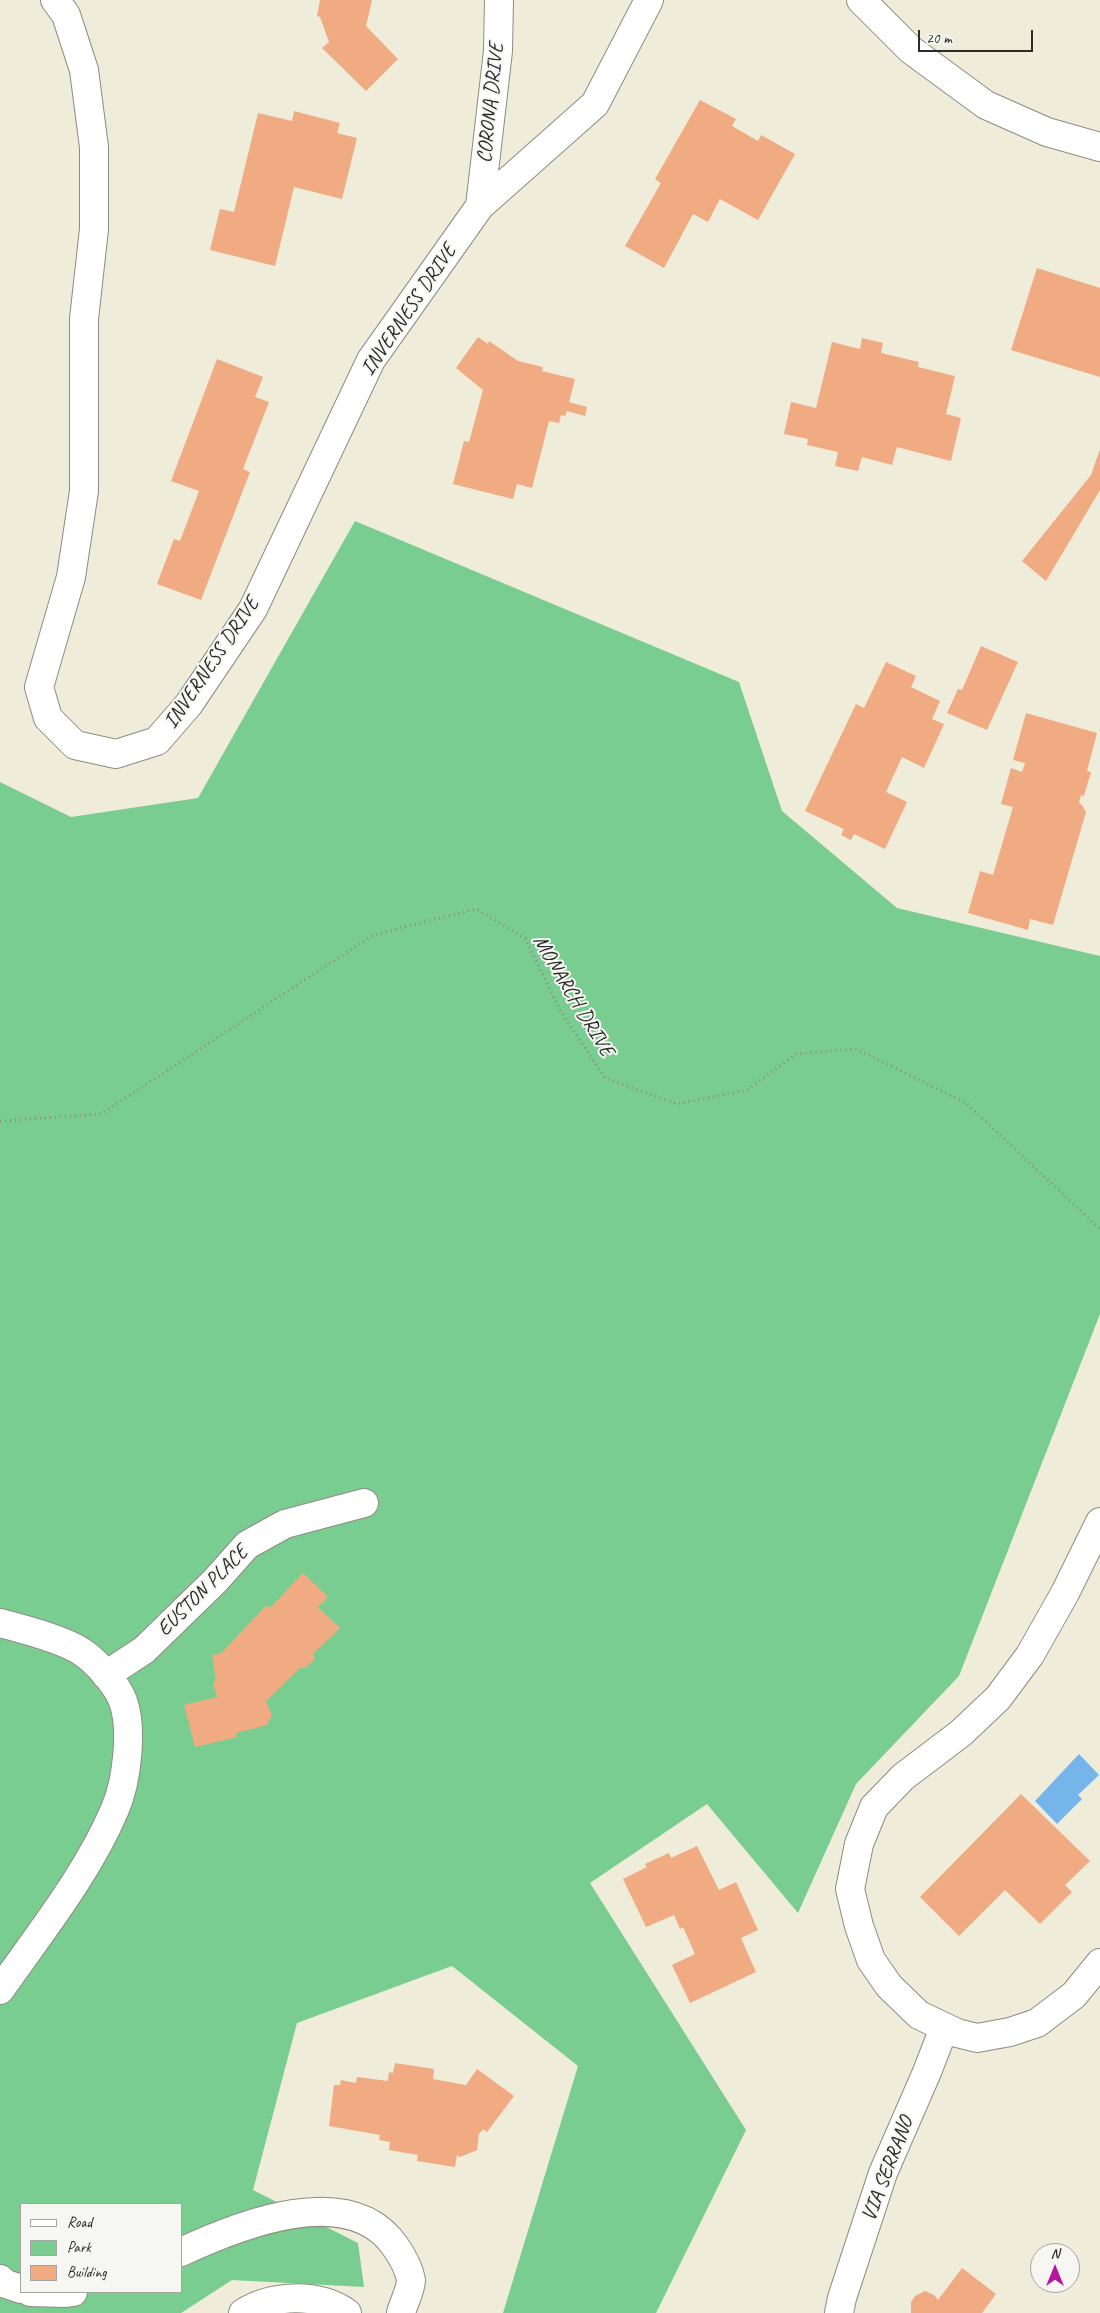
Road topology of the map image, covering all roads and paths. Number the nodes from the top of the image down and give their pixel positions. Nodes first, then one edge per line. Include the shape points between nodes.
1 (55, 0) edge
2 (499, 0) edge
3 (649, 0) edge
4 (861, 0) edge
5 (1100, 147) edge
6 (480, 206) junction
7 (0, 1122) edge
8 (1100, 1230) edge
9 (364, 1503) dead end
10 (1100, 1522) edge
11 (0, 1623) edge
12 (106, 1675) junction
13 (1100, 1963) edge
14 (0, 1990) edge
15 (944, 2028) junction
16 (182, 2252) edge
17 (0, 2279) edge
18 (20, 2289) edge
19 (243, 2313) edge
20 (347, 2313) edge
21 (401, 2313) edge
22 (839, 2313) edge

1 - 6 street, INVERNESS DRIVE via 66,15 84,70 94,147 94,229 84,319 84,491 71,577 39,687 48,718 75,745 116,754 157,741 189,704 253,609 371,360
2 - 6 street, CORONA DRIVE via 498,51
3 - 6 street, INVERNESS DRIVE via 595,104
4 - 5 street via 911,50 986,105 1047,132
7 - 8 path, MONARCH DRIVE via 101,1114 373,935 476,909 524,938 561,1012 605,1078 677,1104 747,1090 796,1054 856,1049 966,1103
9 - 12 street, EUSTON PLACE via 285,1524 247,1545 144,1650
10 - 15 street via 1065,1594 1030,1655 998,1698 961,1733 903,1777 874,1807 859,1844 850,1889 870,1960 889,1986 919,2015
11 - 12 street via 36,1633 81,1652
12 - 14 street via 123,1700 127,1728 126,1768 116,1807 99,1843
13 - 15 street via 1074,1994 1037,2023 977,2038
15 - 22 street, VIA SERRANO via 883,2173
16 - 21 street via 211,2238 286,2215 329,2211 359,2217 386,2233 403,2258 411,2281
17 - 18 street
19 - 20 street via 280,2299 313,2299

